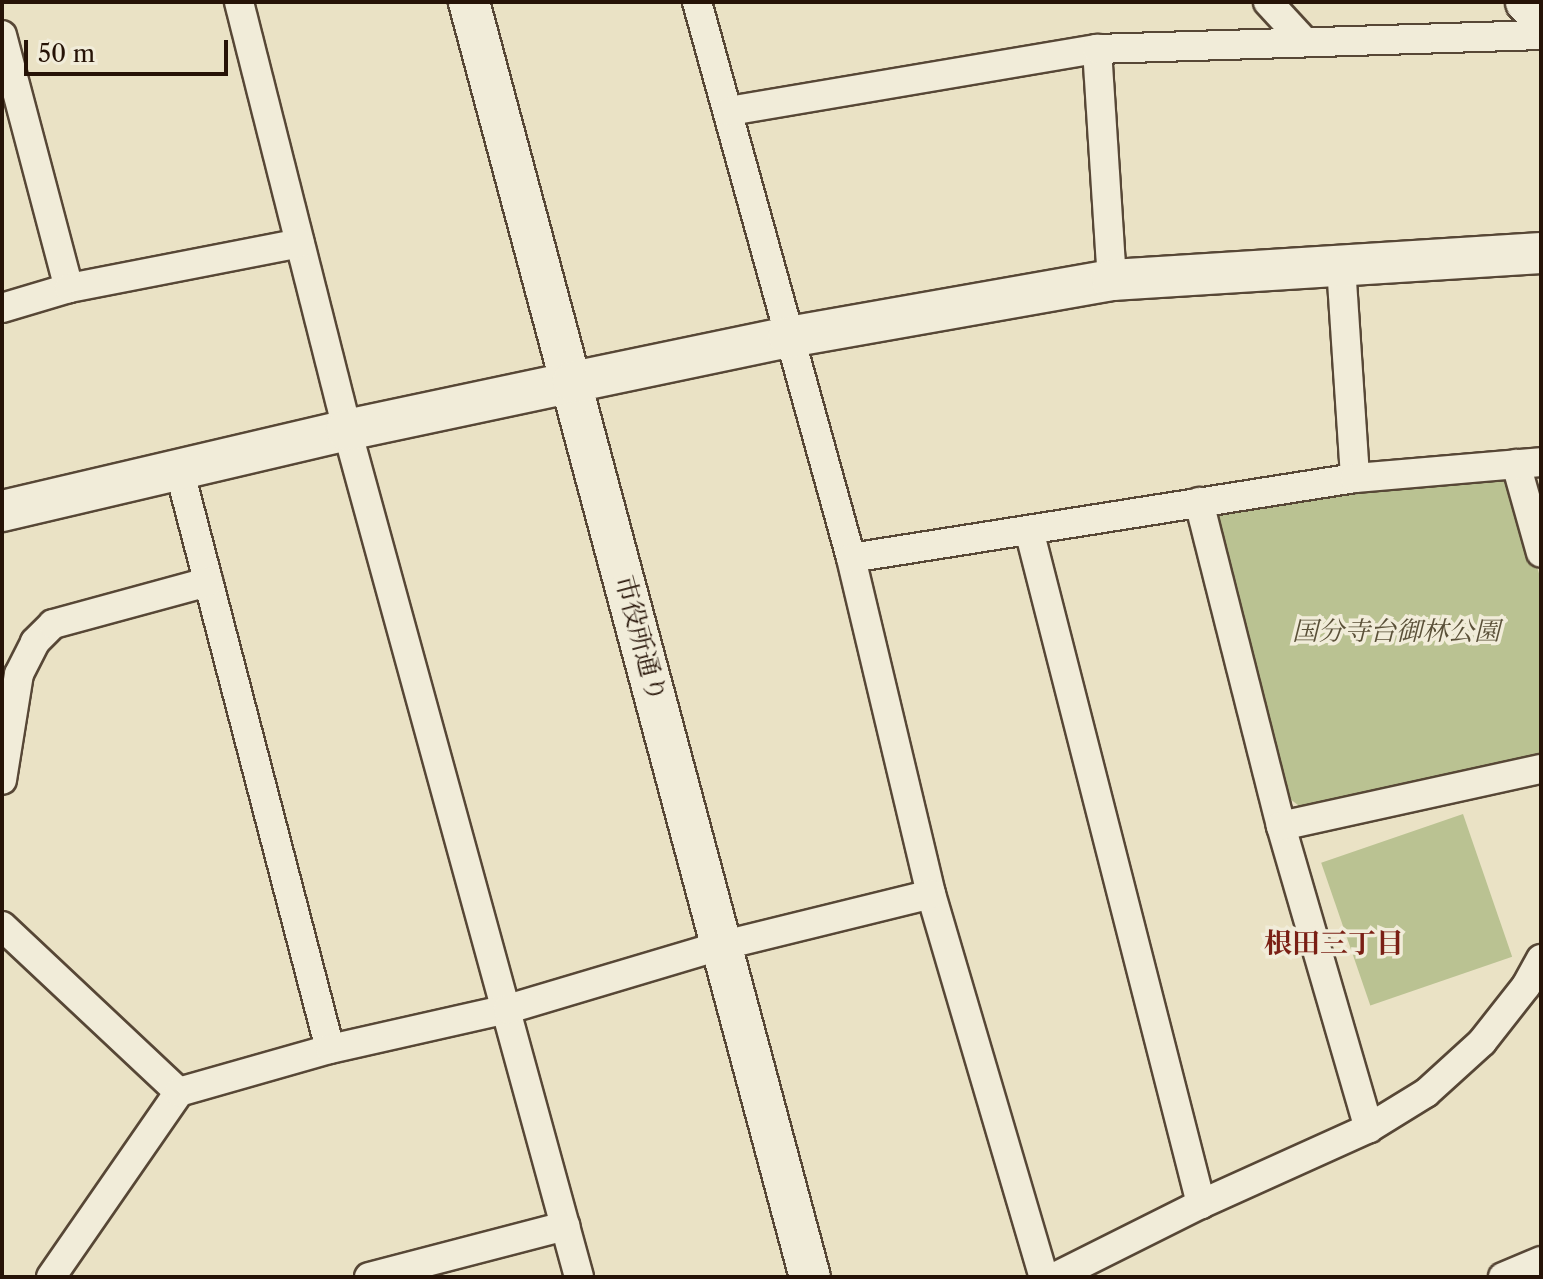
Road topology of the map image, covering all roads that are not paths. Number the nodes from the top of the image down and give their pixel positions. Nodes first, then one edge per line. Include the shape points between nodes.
1 (239, 2) edge
2 (469, 2) edge
3 (697, 2) edge
4 (1268, 2) edge
5 (1526, 2) edge
6 (1541, 18) edge
7 (2, 35) edge
8 (1541, 35) edge
9 (1303, 40) junction
10 (1097, 49) junction
11 (729, 111) junction
12 (300, 243) junction
13 (1541, 253) edge
14 (1341, 266) junction
15 (1112, 280) junction
16 (69, 288) junction
17 (2, 308) edge
18 (789, 337) junction
19 (573, 382) junction
20 (347, 430) junction
21 (1528, 463) edge
22 (179, 469) junction
23 (1355, 478) junction
24 (1199, 502) junction
25 (2, 511) edge
26 (1029, 530) junction
27 (1541, 553) edge
28 (851, 558) junction
29 (208, 582) junction
30 (1541, 769) edge
31 (2, 780) edge
32 (1281, 826) junction
33 (931, 894) junction
34 (2, 926) edge
35 (720, 946) junction
36 (1541, 959) edge
37 (508, 1009) junction
38 (330, 1049) junction
39 (179, 1092) junction
40 (1369, 1128) junction
41 (1201, 1204) junction
42 (565, 1226) junction
43 (1541, 1261) edge
44 (63, 1273) edge
45 (369, 1277) edge
46 (579, 1277) edge
47 (810, 1277) edge
48 (1044, 1277) edge
49 (1055, 1277) edge
50 (1503, 1277) edge

1 - 12 street
2 - 19 street, 市役所通り
3 - 11 street
4 - 9 street
5 - 6 street
7 - 16 street
8 - 9 street
9 - 10 street
10 - 11 street
10 - 15 street
11 - 18 street
12 - 16 street
12 - 20 street
13 - 14 street
14 - 15 street
14 - 23 street
15 - 18 street
16 - 17 street
18 - 19 street
18 - 28 street
19 - 20 street
19 - 35 street, 市役所通り
20 - 22 street
20 - 37 street
21 - 23 street
21 - 27 street
22 - 25 street
22 - 29 street
23 - 24 street
24 - 26 street
24 - 32 street
26 - 28 street
26 - 41 street
28 - 33 street
29 - 31 street via 53,624 35,642 19,674
29 - 38 street
30 - 32 street
32 - 40 street
33 - 35 street
33 - 48 street
34 - 39 street
35 - 37 street
35 - 47 street, 市役所通り
36 - 40 street via 1504,1017 1473,1051 1426,1093
37 - 38 street
37 - 42 street
38 - 39 street
39 - 44 street
40 - 41 street
41 - 49 street
42 - 45 street
42 - 46 street
43 - 50 street

